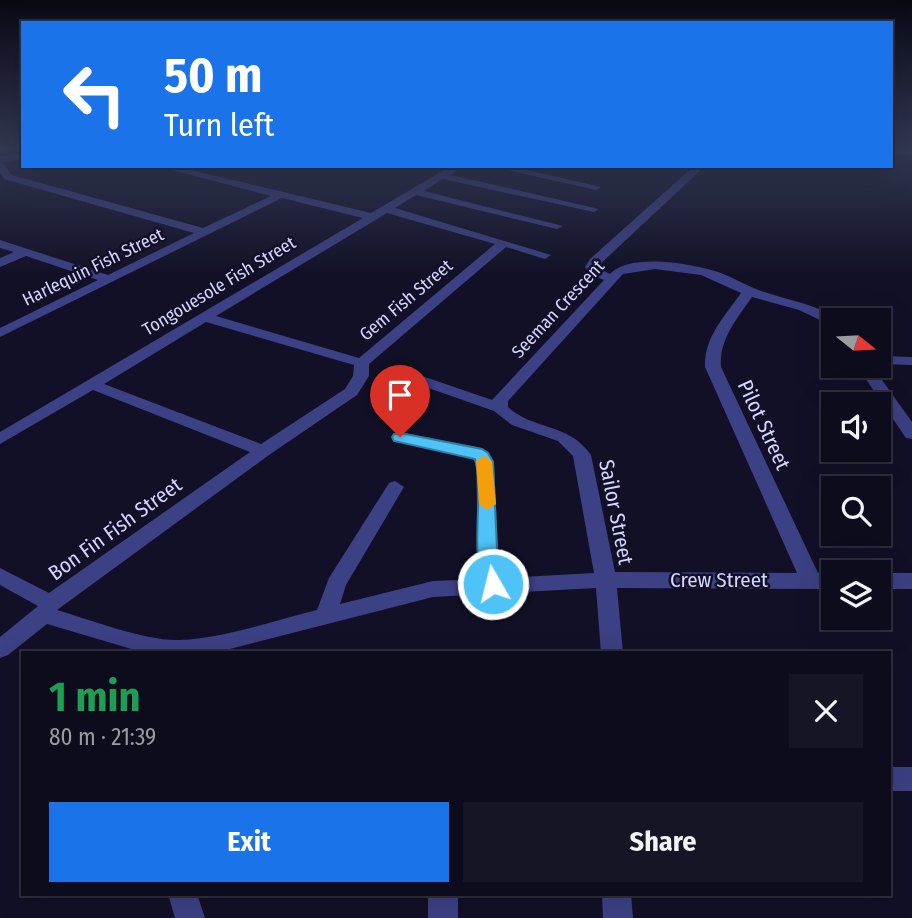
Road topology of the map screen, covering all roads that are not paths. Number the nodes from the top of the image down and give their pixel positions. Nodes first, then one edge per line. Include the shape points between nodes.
1 (53, 191) edge
2 (258, 191) edge
3 (511, 191) edge
4 (673, 191) edge
5 (415, 192) joint
6 (278, 196) junction
7 (386, 209) junction
8 (594, 209) dead end
9 (373, 217) junction
10 (558, 226) dead end
11 (204, 232) junction
12 (503, 243) junction
13 (0, 244) edge
14 (25, 252) junction
15 (545, 255) dead end
16 (0, 263) edge
17 (108, 279) junction
18 (612, 279) junction
19 (748, 292) junction
20 (821, 315) edge
21 (205, 317) junction
22 (0, 333) edge
23 (891, 360) edge
24 (912, 361) edge
25 (362, 363) junction
26 (873, 378) edge
27 (422, 382) dead end
28 (90, 384) junction
29 (504, 412) junction
30 (912, 434) edge
31 (400, 437) dead end
32 (0, 439) edge
33 (262, 451) junction
34 (395, 487) dead end
35 (0, 576) edge
36 (606, 580) junction
37 (811, 581) junction
38 (821, 581) edge
39 (891, 581) edge
40 (912, 581) edge
41 (493, 584) junction
42 (47, 609) junction
43 (326, 615) junction
44 (0, 649) edge
45 (194, 650) edge
46 (611, 651) edge
47 (891, 779) edge
48 (912, 779) edge
49 (183, 896) edge
50 (443, 896) edge
51 (617, 896) edge
52 (190, 918) edge
53 (443, 918) edge
54 (618, 918) edge

1 - 11 street
2 - 6 street
3 - 8 street
4 - 18 street via 594,262 595,272
5 - 7 street, Tongouesole Fish Street
5 - 10 street
6 - 9 street
6 - 11 street, Harlequin Fish Street
7 - 9 street, Tongouesole Fish Street
7 - 12 street
9 - 21 street, Tongouesole Fish Street
11 - 17 street, Harlequin Fish Street
12 - 15 street
12 - 25 street, Gem Fish Street
13 - 14 street
14 - 16 street
14 - 17 street
17 - 22 street, Harlequin Fish Street
18 - 19 street, Seeman Crescent via 625,269 659,266 716,276
18 - 29 street, Seeman Crescent via 500,400
19 - 20 street, Seeman Crescent
19 - 37 street, Pilot Street via 714,344 713,367
21 - 25 street, Gem Fish Street
21 - 28 street, Tongouesole Fish Street
23 - 24 street
25 - 33 street, Bon Fin Fish Street via 361,376 351,391
26 - 30 street
27 - 29 street
28 - 32 street, Tongouesole Fish Street
28 - 33 street
29 - 36 street, Sailor Street via 577,446 585,462
31 - 41 street via 482,456
33 - 42 street, Bon Fin Fish Street
34 - 43 street via 336,584
35 - 42 street, Crew Street
36 - 37 street, Crew Street
36 - 41 street, Crew Street
36 - 46 street
37 - 38 street, Crew Street
39 - 40 street
41 - 43 street, Crew Street via 433,589
42 - 44 street, Bon Fin Fish Street
42 - 45 street, Crew Street via 156,647
43 - 45 street, Crew Street
47 - 48 street
49 - 52 street
50 - 53 street
51 - 54 street

